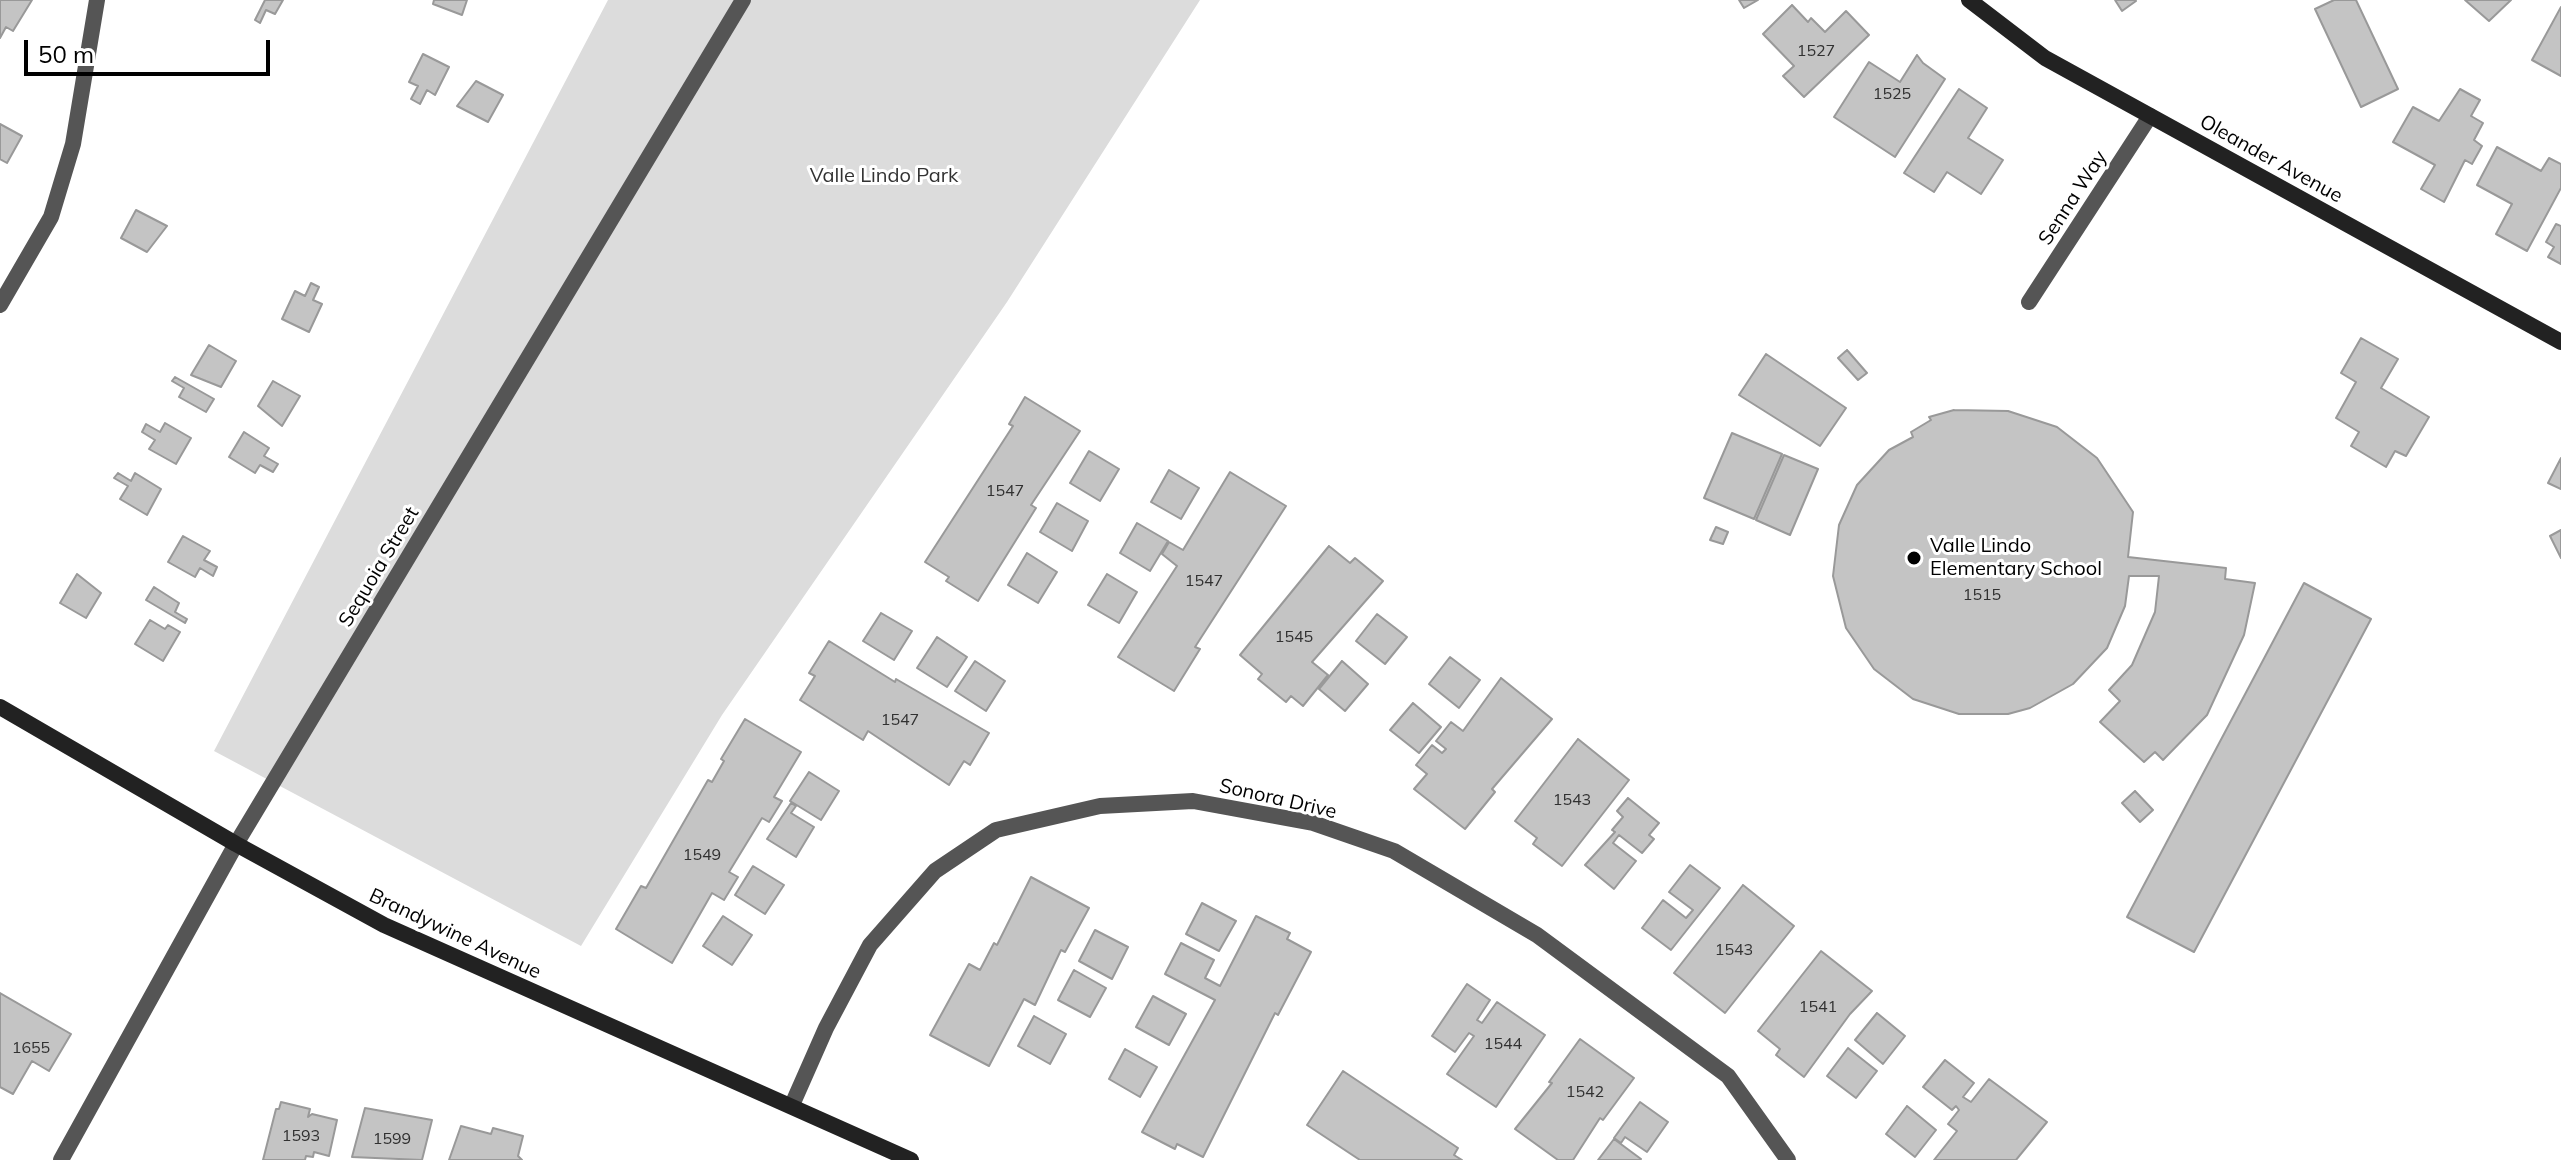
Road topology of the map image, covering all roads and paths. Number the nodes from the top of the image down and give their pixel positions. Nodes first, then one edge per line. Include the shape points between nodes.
1 (97, 0) edge
2 (743, 0) edge
3 (1969, 0) edge
4 (2150, 116) junction
5 (2029, 302) dead end
6 (0, 305) edge
7 (2561, 342) edge
8 (0, 707) edge
9 (236, 844) junction
10 (792, 1105) junction
11 (61, 1160) edge
12 (911, 1160) edge
13 (1788, 1160) edge

1 - 6 street via 73,144 51,217
2 - 9 street, Sequoia Street
3 - 4 street, Oleander Avenue via 2045,58
4 - 5 street, Senna Way
4 - 7 street, Oleander Avenue
8 - 9 street, Brandywine Avenue
9 - 10 street, Brandywine Avenue via 470,966
9 - 11 street, Sequoia Street
10 - 12 street, Brandywine Avenue
10 - 13 street, Sonora Drive via 870,945 935,871 996,830 1100,806 1193,801 1313,823 1394,851 1537,935 1728,1076

